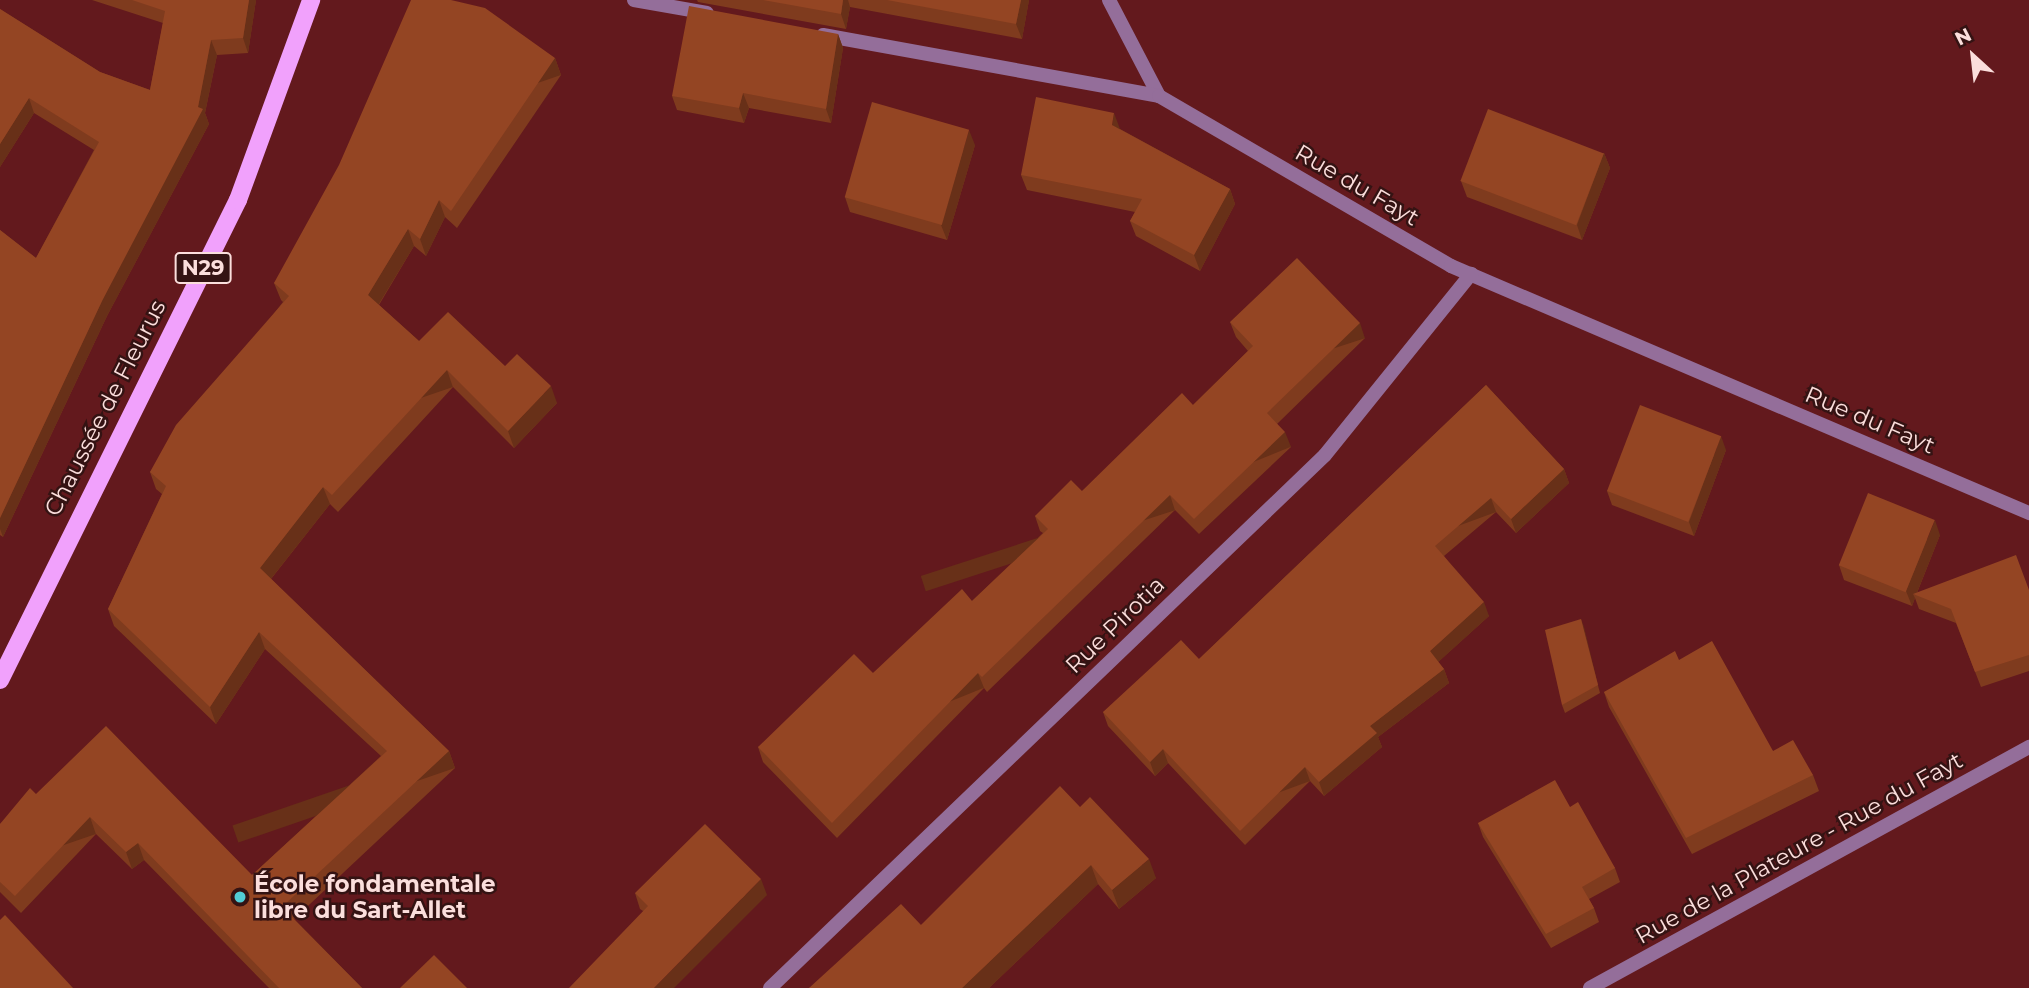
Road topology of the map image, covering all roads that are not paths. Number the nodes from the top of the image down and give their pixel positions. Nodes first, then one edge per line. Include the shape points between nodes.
1 (311, 0) edge
2 (634, 0) edge
3 (1109, 0) edge
4 (728, 17) edge
5 (809, 32) edge
6 (1159, 96) junction
7 (1471, 274) junction
8 (2029, 513) edge
9 (0, 680) edge
10 (2029, 747) edge
11 (769, 988) edge
12 (1590, 988) edge

1 - 9 main road, Chaussée de Fleurus / N29 via 239,200
2 - 4 street
3 - 6 street
5 - 6 street, Rue du Fayt
6 - 7 street, Rue du Fayt
7 - 8 street, Rue du Fayt
7 - 11 street, Rue Pirotia via 1325,455
10 - 12 street, Rue de la Plateure - Rue du Fayt

